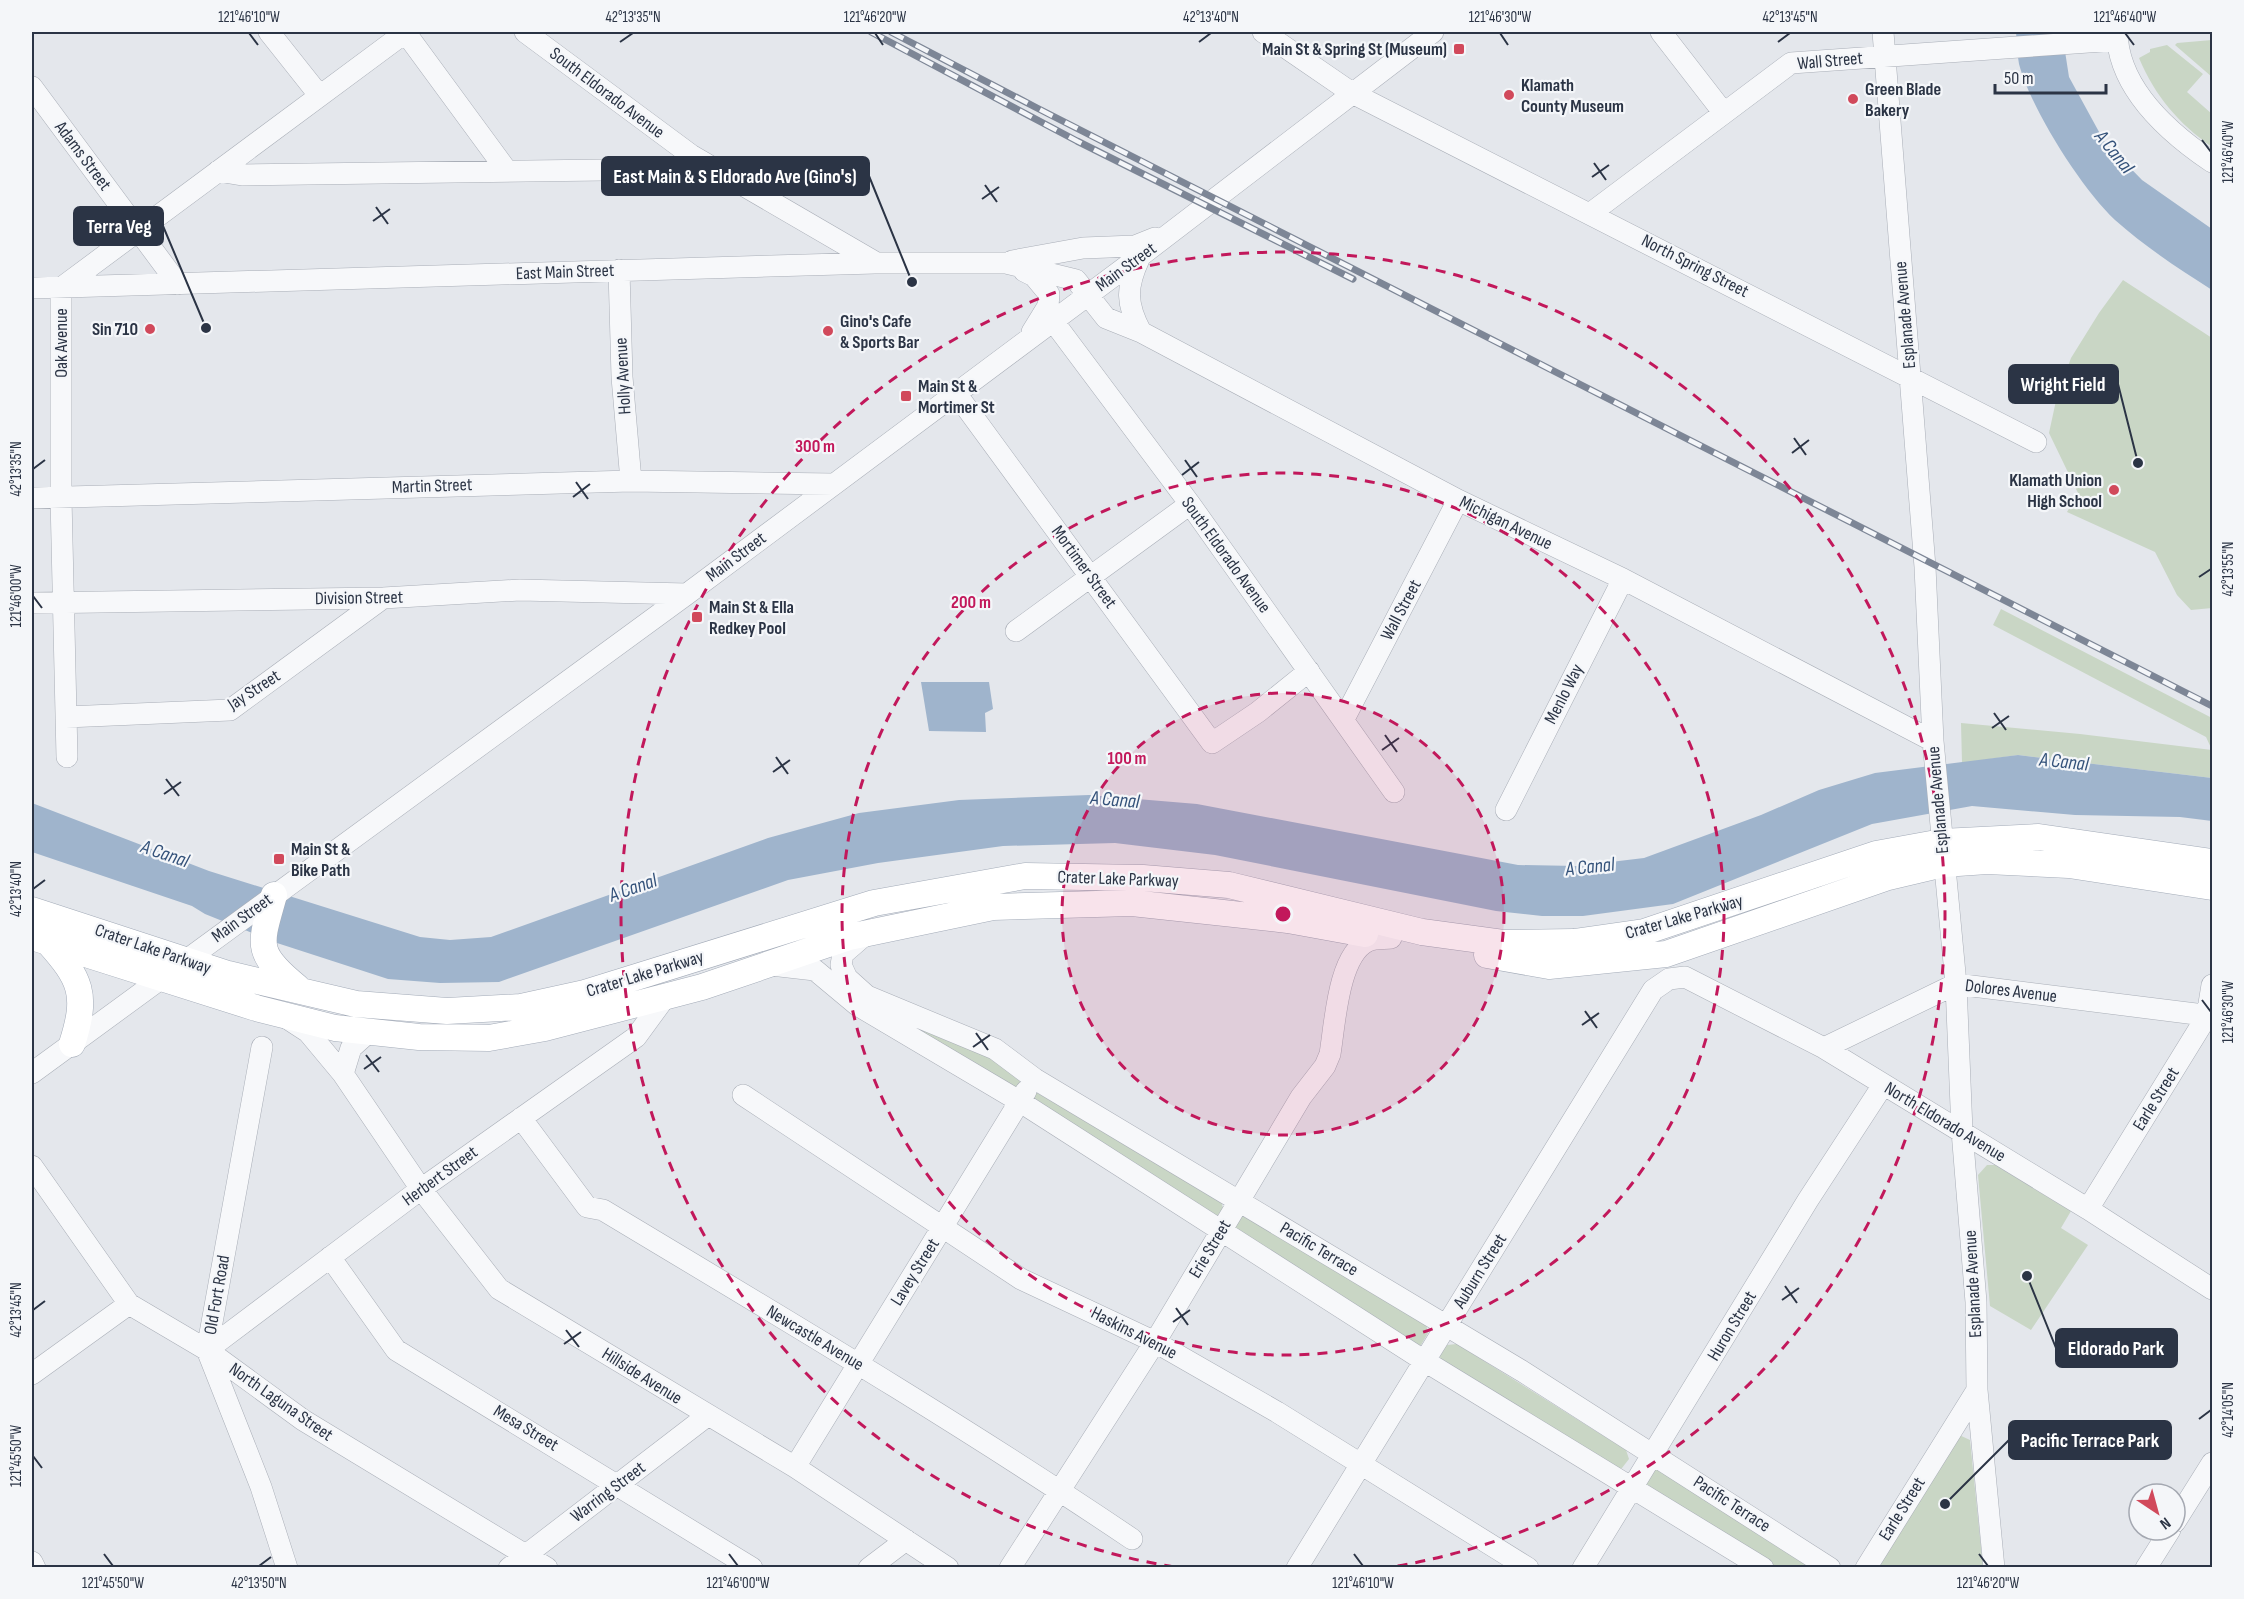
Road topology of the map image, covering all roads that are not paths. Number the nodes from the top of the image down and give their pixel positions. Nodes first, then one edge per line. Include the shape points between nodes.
1 (269, 32) edge
2 (406, 32) edge
3 (525, 32) edge
4 (1263, 32) edge
5 (1433, 32) edge
6 (1661, 32) edge
7 (1883, 32) edge
8 (2117, 36) edge
9 (1884, 56) junction
10 (32, 87) edge
11 (1352, 93) junction
12 (319, 95) junction
13 (1722, 112) junction
14 (703, 162) junction
15 (2212, 162) edge
16 (218, 171) junction
17 (507, 171) junction
18 (1591, 213) junction
19 (1176, 230) junction
20 (139, 231) junction
21 (1139, 257) junction
22 (875, 263) junction
23 (1006, 263) junction
24 (620, 270) junction
25 (178, 284) junction
26 (33, 286) edge
27 (61, 288) junction
28 (1088, 295) junction
29 (1053, 321) junction
30 (1141, 332) junction
31 (1027, 340) junction
32 (1910, 376) junction
33 (956, 392) junction
34 (2036, 442) dead end
35 (631, 481) junction
36 (833, 484) junction
37 (32, 498) edge
38 (61, 498) junction
39 (1458, 500) junction
40 (1190, 504) junction
41 (1090, 576) junction
42 (1623, 579) junction
43 (687, 594) junction
44 (383, 598) junction
45 (64, 602) junction
46 (32, 603) edge
47 (1016, 631) dead end
48 (1309, 671) junction
49 (66, 717) junction
50 (1344, 719) junction
51 (1934, 751) junction
52 (67, 756) dead end
53 (1394, 792) dead end
54 (1506, 810) dead end
55 (1942, 853) junction
56 (2212, 862) edge
57 (2212, 887) edge
58 (282, 889) junction
59 (32, 910) edge
60 (866, 934) junction
61 (1391, 938) junction
62 (39, 939) edge
63 (185, 960) junction
64 (769, 964) junction
65 (161, 978) junction
66 (1669, 979) joint
67 (1956, 984) junction
68 (2212, 985) edge
69 (302, 990) junction
70 (666, 996) junction
71 (282, 1014) junction
72 (2210, 1016) edge
73 (370, 1031) junction
74 (72, 1044) junction
75 (262, 1047) dead end
76 (1824, 1048) junction
77 (32, 1073) edge
78 (343, 1074) junction
79 (1035, 1078) junction
80 (1883, 1085) junction
81 (743, 1095) dead end
82 (1019, 1101) junction
83 (521, 1118) junction
84 (1962, 1131) junction
85 (32, 1166) edge
86 (422, 1189) junction
87 (1238, 1201) junction
88 (2088, 1209) junction
89 (943, 1227) junction
90 (1220, 1232) junction
91 (330, 1257) junction
92 (2212, 1289) edge
93 (129, 1304) junction
94 (1445, 1326) junction
95 (1155, 1342) junction
96 (207, 1350) junction
97 (1423, 1360) junction
98 (857, 1364) junction
99 (32, 1374) edge
100 (1977, 1390) junction
101 (708, 1416) junction
102 (1653, 1453) junction
103 (2212, 1463) edge
104 (1359, 1464) junction
105 (795, 1467) junction
106 (618, 1484) junction
107 (1632, 1488) junction
108 (1060, 1491) junction
109 (2187, 1503) edge
110 (1132, 1539) dead end
111 (906, 1540) junction
112 (2162, 1542) edge
113 (525, 1554) junction
114 (32, 1562) edge
115 (35, 1568) edge
116 (287, 1568) edge
117 (509, 1568) edge
118 (547, 1568) edge
119 (752, 1568) edge
120 (869, 1568) edge
121 (948, 1568) edge
122 (1010, 1568) edge
123 (1297, 1568) edge
124 (1528, 1568) edge
125 (1583, 1568) edge
126 (1763, 1568) edge
127 (1830, 1568) edge
128 (1866, 1568) edge
129 (1994, 1568) edge
130 (2146, 1568) edge

1 - 12 street
2 - 12 street, Oak Avenue
2 - 17 street
3 - 14 street, South Eldorado Avenue
4 - 11 street, North Spring Street
5 - 11 street, Main Street
6 - 13 street
7 - 9 street, Esplanade Avenue
8 - 9 street, Wall Street via 2074,44
8 - 15 street via 2126,73 2160,122
9 - 13 street, Wall Street via 1791,63
9 - 32 street, Esplanade Avenue
10 - 20 street, Adams Street
11 - 18 street, North Spring Street
11 - 19 street, Main Street
12 - 16 street, Oak Avenue
13 - 18 street, Wall Street
14 - 17 street via 681,169
14 - 22 street, South Eldorado Avenue
16 - 17 street via 242,175
16 - 20 street, Oak Avenue
18 - 32 street, North Spring Street
19 - 21 street, Main Street
19 - 23 street via 1135,246 1083,248
20 - 25 street, Adams Street
20 - 27 street, Oak Avenue
21 - 28 street, Main Street
21 - 30 street via 1129,279 1129,300
22 - 23 street, East Main Street
22 - 24 street, East Main Street
23 - 28 street, East Main Street via 1076,280
23 - 31 street via 1034,276 1049,294 1048,306
24 - 25 street, East Main Street
24 - 35 street, Holly Avenue via 622,377
25 - 27 street, East Main Street
26 - 27 street, East Main Street
27 - 38 street, Oak Avenue
28 - 29 street, Main Street
28 - 30 street, Michigan Avenue via 1106,318
29 - 31 street, Main Street
29 - 40 street, South Eldorado Avenue
30 - 39 street, Michigan Avenue
31 - 33 street, Main Street
32 - 34 street, North Spring Street
32 - 51 street, Esplanade Avenue
33 - 36 street, Main Street
33 - 41 street, Mortimer Street
35 - 36 street, Martin Street
35 - 38 street, Martin Street
36 - 43 street, Main Street
37 - 38 street, Martin Street
38 - 45 street, Oak Avenue
39 - 42 street, Michigan Avenue
39 - 50 street, Wall Street
40 - 41 street
40 - 48 street, South Eldorado Avenue
41 - 47 street
41 - 48 street, Mortimer Street via 1212,743
42 - 51 street, Michigan Avenue
42 - 54 street, Menlo Way
43 - 44 street, Division Street via 520,590
43 - 58 street, Main Street
44 - 45 street, Division Street
44 - 49 street, Jay Street via 230,711
45 - 46 street, Division Street
45 - 49 street, Oak Avenue
48 - 50 street, South Eldorado Avenue
49 - 52 street, Oak Avenue
50 - 53 street, South Eldorado Avenue
51 - 55 street, Esplanade Avenue
55 - 56 main road, Crater Lake Parkway via 2039,837
55 - 57 main road, Crater Lake Parkway via 1987,861 2069,865
55 - 61 main road, Crater Lake Parkway via 1888,878 1666,954 1549,966
55 - 67 street, Esplanade Avenue
55 - 69 main road, Crater Lake Parkway via 1876,854 1644,932 1574,942 1503,943 1422,932 1229,885 1143,878 1025,876 874,903 585,993 521,1007 436,1011 356,1004
58 - 63 street, Main Street
58 - 69 main road via 264,928 263,949 272,967
59 - 63 main road, Crater Lake Parkway
60 - 61 main road, Crater Lake Parkway via 993,907 1132,903 1288,920
60 - 64 main road, Crater Lake Parkway
60 - 79 street, Pacific Terrace via 843,954 841,965 847,978 867,996 995,1049
61 - 87 street, Erie Street via 1369,940 1357,948 1345,968 1325,1066 1301,1097
62 - 65 main road, Crater Lake Parkway
62 - 74 main road via 69,965 79,988 82,1014
63 - 65 street, Main Street
63 - 69 main road, Crater Lake Parkway
64 - 70 main road, Crater Lake Parkway
64 - 82 street, Pacific Terrace via 816,970 857,1005
65 - 71 main road, Crater Lake Parkway
65 - 74 street, Main Street
66 - 76 street, North Eldorado Avenue via 1685,977
66 - 94 street, Auburn Street via 1653,990
67 - 72 street, Dolores Avenue
67 - 76 street, Dolores Avenue
67 - 84 street, Esplanade Avenue
68 - 72 street, Earle Street
70 - 73 main road, Crater Lake Parkway via 545,1028 489,1038 419,1037
70 - 83 street, Herbert Street via 636,1037
71 - 73 main road, Crater Lake Parkway via 335,1028
71 - 78 street, Hillside Avenue via 308,1032
72 - 88 street, Earle Street
73 - 78 street via 351,1048
74 - 77 street, Main Street
75 - 96 street, Old Fort Road
76 - 80 street, North Eldorado Avenue
78 - 86 street, Hillside Avenue
79 - 82 street, Lavey Street
79 - 87 street, Pacific Terrace
80 - 84 street, North Eldorado Avenue
80 - 102 street, Huron Street
81 - 89 street, Haskins Avenue
82 - 89 street, Lavey Street
82 - 90 street, Pacific Terrace
83 - 86 street, Herbert Street
83 - 98 street, Newcastle Avenue via 587,1208 603,1210
84 - 88 street, North Eldorado Avenue
84 - 100 street, Esplanade Avenue via 1976,1302
85 - 93 street, North Laguna Street
86 - 91 street, Herbert Street
86 - 101 street, Hillside Avenue via 500,1289
87 - 90 street, Erie Street
87 - 94 street, Pacific Terrace
88 - 92 street, North Eldorado Avenue
89 - 95 street, Haskins Avenue via 1022,1279
89 - 98 street, Lavey Street
90 - 95 street, Erie Street
90 - 97 street, Pacific Terrace
91 - 96 street, Herbert Street
91 - 106 street, Mesa Street via 396,1350
93 - 96 street, North Laguna Street
93 - 99 street
94 - 97 street, Auburn Street
94 - 102 street, Pacific Terrace
95 - 104 street, Haskins Avenue
95 - 108 street, Erie Street
96 - 113 street, North Laguna Street via 303,1420
96 - 116 street, Old Fort Road via 261,1487
97 - 104 street, Auburn Street
97 - 107 street, Pacific Terrace
98 - 105 street, Lavey Street
98 - 108 street, Newcastle Avenue
100 - 128 street, Earle Street
100 - 129 street, Esplanade Avenue
101 - 105 street, Hillside Avenue
101 - 106 street, Warring Street
102 - 107 street, Huron Street
102 - 127 street, Pacific Terrace
103 - 109 street
104 - 123 street, Auburn Street
104 - 124 street, Haskins Avenue
105 - 111 street, Hillside Avenue
106 - 113 street, Warring Street
106 - 119 street, Mesa Street
107 - 125 street, Huron Street
107 - 126 street, Pacific Terrace
108 - 110 street, Newcastle Avenue
108 - 122 street, Erie Street
111 - 120 street
111 - 121 street, Hillside Avenue
112 - 130 street
113 - 117 street, Warring Street
113 - 118 street, North Laguna Street
114 - 115 street

